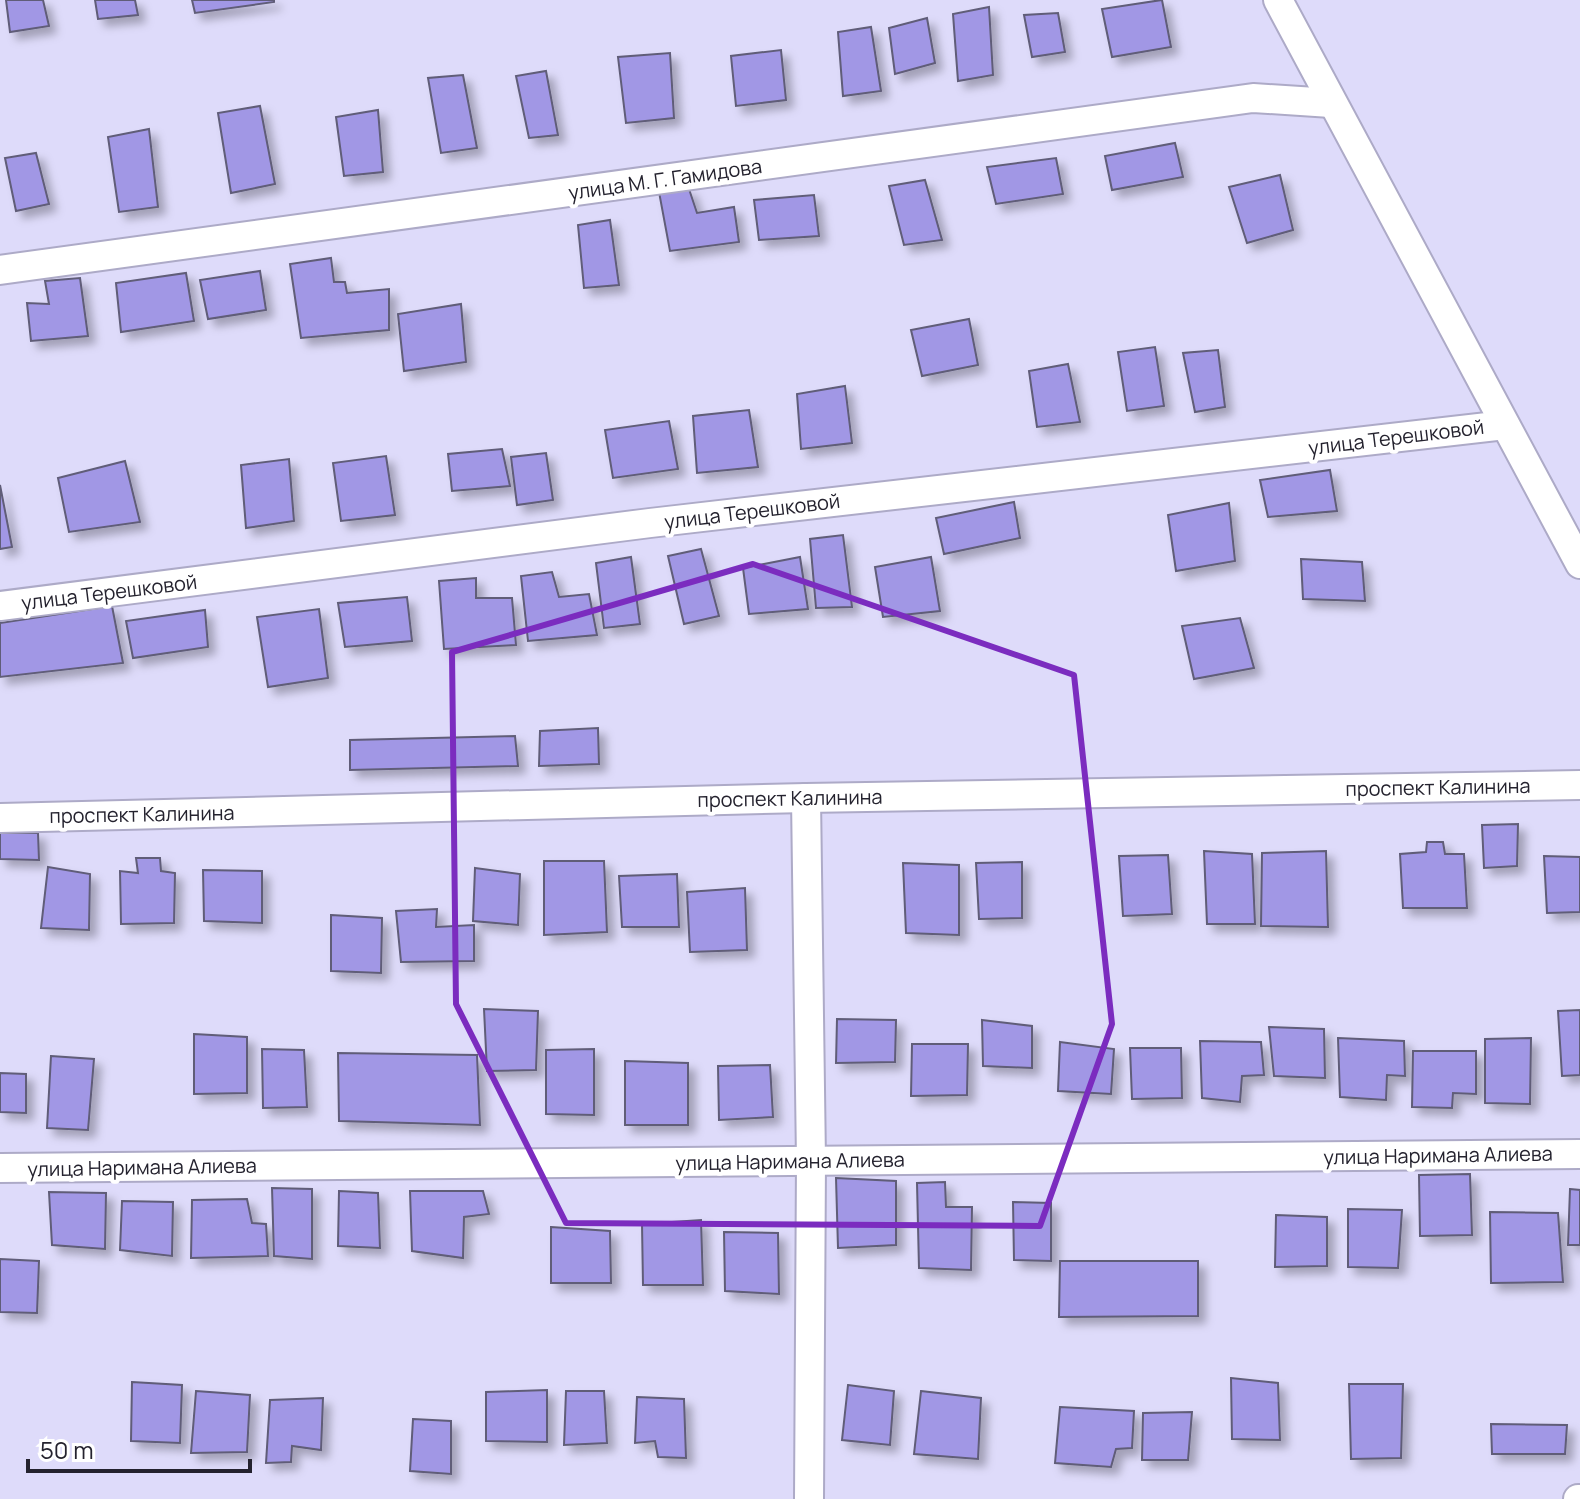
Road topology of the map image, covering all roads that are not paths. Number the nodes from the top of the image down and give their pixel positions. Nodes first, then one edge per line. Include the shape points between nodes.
1 (1278, 0) edge
2 (1331, 103) junction
3 (0, 270) edge
4 (1505, 425) junction
5 (1580, 564) edge
6 (0, 606) edge
7 (1580, 785) edge
8 (806, 798) junction
9 (0, 818) edge
10 (1580, 1154) edge
11 (811, 1161) junction
12 (0, 1168) edge
13 (809, 1499) edge

1 - 2 street
2 - 3 street, улица М. Г. Гамидова via 1253,98
2 - 4 street
4 - 5 street
4 - 6 street, улица Терешковой via 650,523
7 - 8 street, проспект Калинина
8 - 9 street, проспект Калинина
8 - 11 street
10 - 11 street, улица Наримана Алиева
11 - 12 street, улица Наримана Алиева
11 - 13 street

